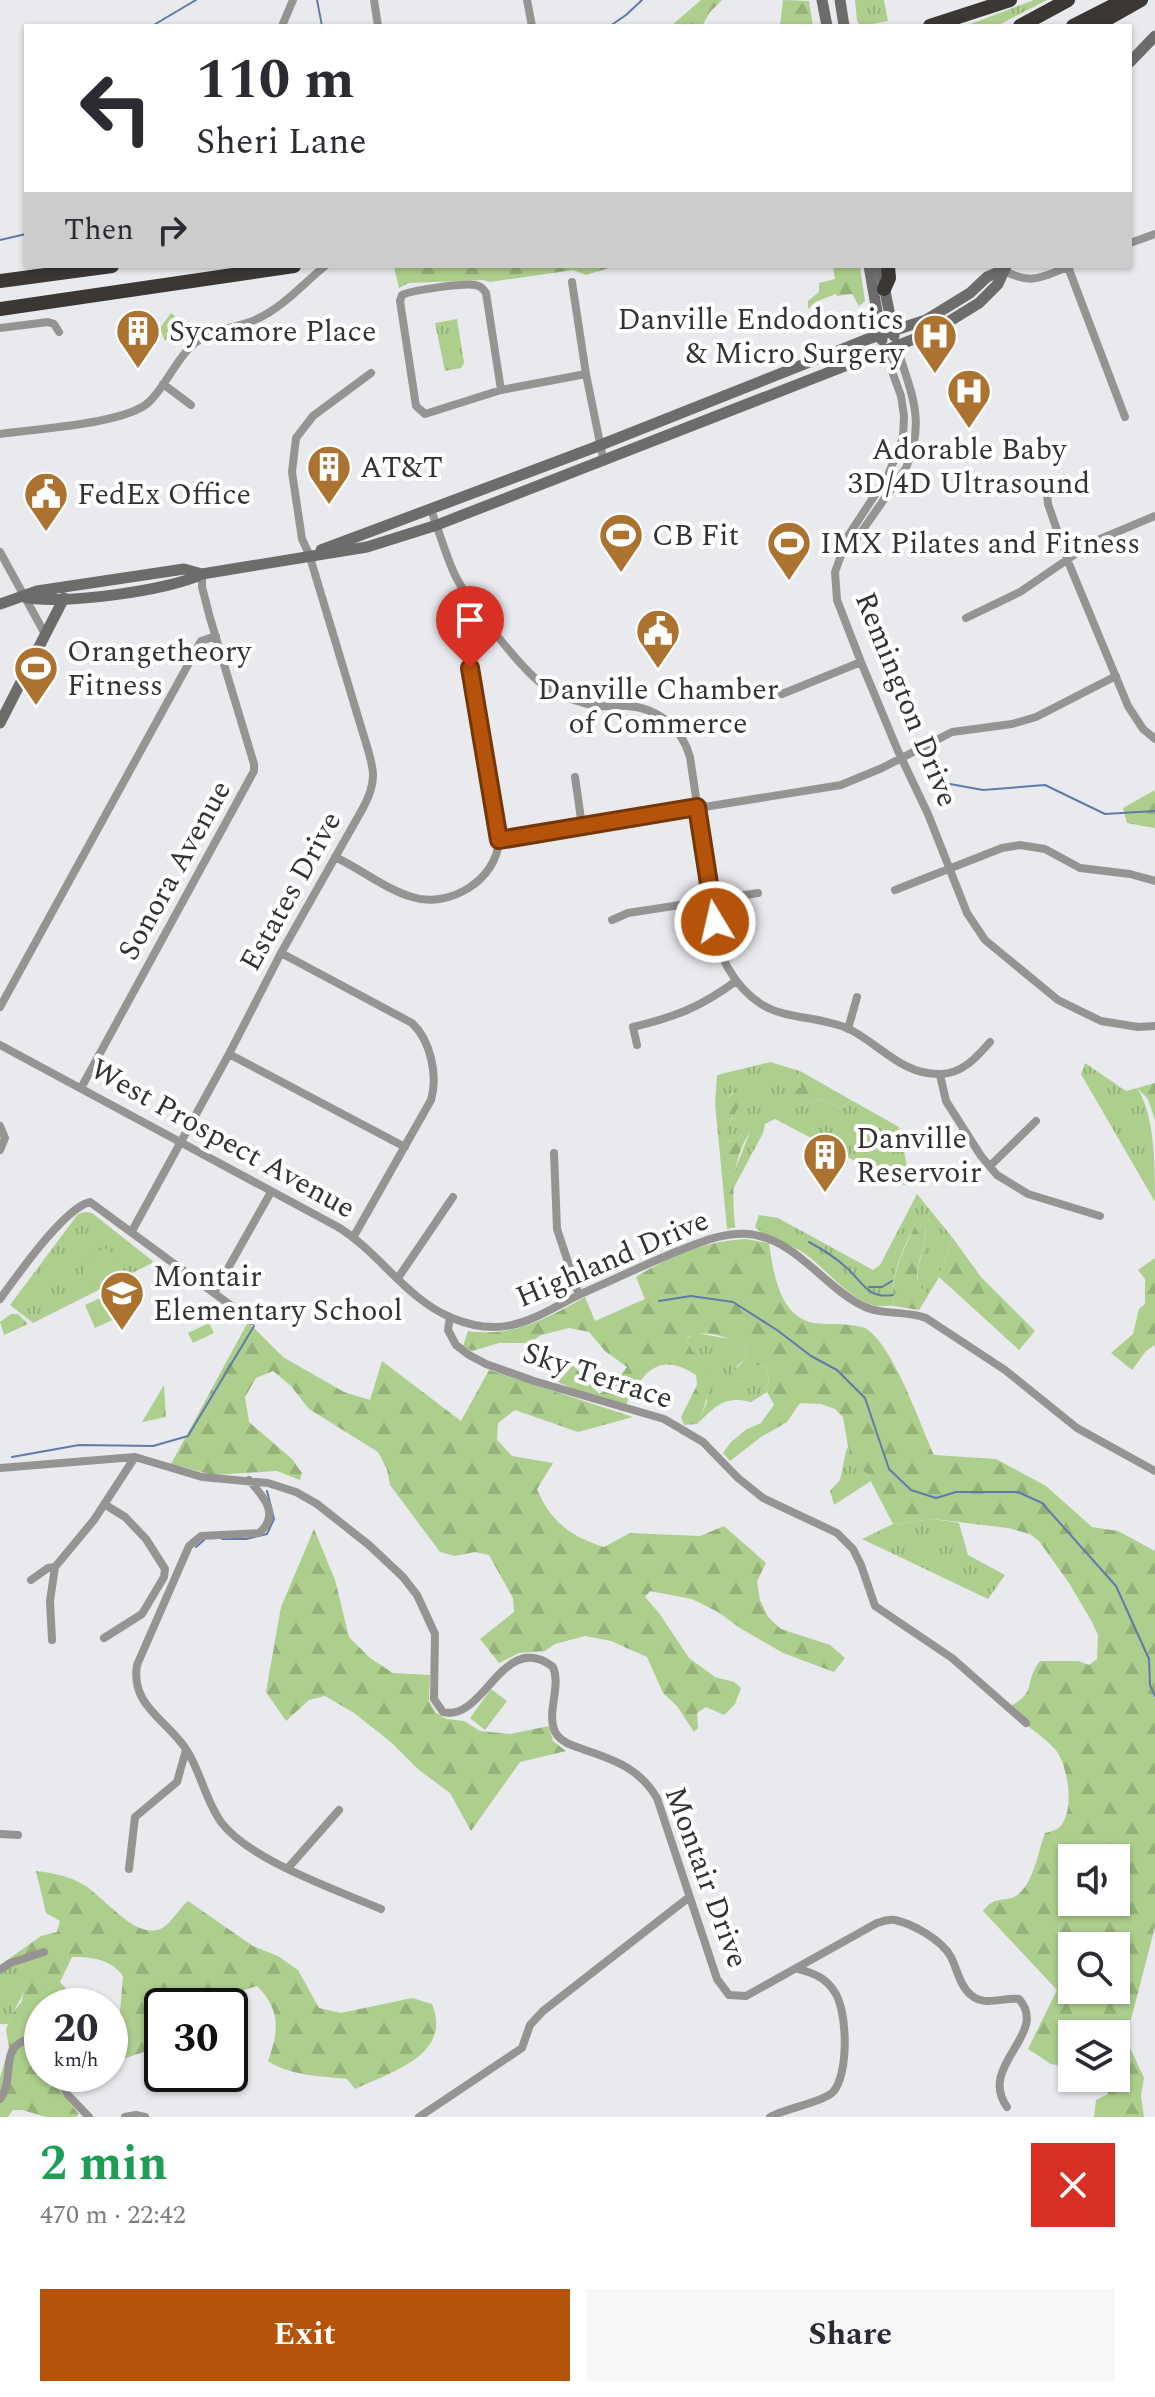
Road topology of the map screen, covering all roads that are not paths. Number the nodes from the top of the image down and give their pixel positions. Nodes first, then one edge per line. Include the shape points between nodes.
1 (293, 0) edge
2 (374, 0) edge
3 (527, 0) edge
4 (822, 0) edge
5 (1010, 0) edge
6 (1068, 0) edge
7 (1124, 0) edge
8 (1141, 0) edge
9 (842, 2) edge
10 (283, 24) edge
11 (378, 24) edge
12 (532, 24) edge
13 (827, 24) edge
14 (844, 24) edge
15 (936, 24) edge
16 (1024, 24) edge
17 (1077, 24) edge
18 (1099, 24) edge
19 (1155, 36) edge
20 (1132, 60) edge
21 (1155, 236) edge
22 (1132, 242) edge
23 (97, 268) edge
24 (278, 268) edge
25 (323, 268) edge
26 (870, 268) edge
27 (880, 268) edge
28 (888, 268) edge
29 (1004, 268) edge
30 (1064, 268) edge
31 (1070, 268) edge
32 (0, 281) edge
33 (572, 282) dead end
34 (884, 289) junction
35 (0, 309) edge
36 (0, 328) edge
37 (59, 332) dead end
38 (886, 333) junction
39 (890, 347) junction
40 (371, 373) dead end
41 (586, 374) junction
42 (163, 384) junction
43 (501, 390) junction
44 (191, 405) dead end
45 (1125, 417) dead end
46 (0, 434) edge
47 (599, 445) junction
48 (603, 458) junction
49 (1046, 485) dead end
50 (431, 510) junction
51 (1155, 516) edge
52 (437, 525) junction
53 (0, 554) edge
54 (309, 554) junction
55 (1067, 559) junction
56 (202, 574) junction
57 (80, 585) junction
58 (24, 597) junction
59 (61, 601) junction
60 (0, 604) edge
61 (966, 618) dead end
62 (45, 634) junction
63 (474, 634) dead end
64 (216, 636) junction
65 (861, 662) junction
66 (1116, 676) junction
67 (782, 694) dead end
68 (2, 716) edge
69 (1155, 739) edge
70 (901, 757) junction
71 (575, 777) dead end
72 (697, 807) junction
73 (582, 826) junction
74 (499, 840) junction
75 (335, 857) junction
76 (949, 869) junction
77 (1155, 881) edge
78 (895, 890) dead end
79 (758, 893) dead end
80 (711, 900) junction
81 (612, 920) dead end
82 (281, 953) junction
83 (736, 981) junction
84 (857, 997) dead end
85 (0, 1007) edge
86 (1155, 1026) edge
87 (848, 1029) junction
88 (990, 1042) dead end
89 (0, 1045) edge
90 (637, 1045) dead end
91 (229, 1054) junction
92 (940, 1075) junction
93 (81, 1088) junction
94 (1036, 1121) dead end
95 (1, 1128) edge
96 (181, 1143) junction
97 (405, 1147) junction
98 (0, 1150) edge
99 (554, 1153) dead end
100 (990, 1166) junction
101 (271, 1192) junction
102 (453, 1197) dead end
103 (1100, 1216) dead end
104 (132, 1231) junction
105 (354, 1236) junction
106 (398, 1278) junction
107 (214, 1293) junction
108 (579, 1295) junction
109 (0, 1299) edge
110 (450, 1317) junction
111 (252, 1321) dead end
112 (135, 1457) junction
113 (0, 1468) edge
114 (1155, 1471) edge
115 (249, 1480) junction
116 (104, 1504) junction
117 (55, 1567) junction
118 (31, 1580) dead end
119 (104, 1638) dead end
120 (52, 1640) dead end
121 (1026, 1723) dead end
122 (186, 1750) junction
123 (339, 1810) dead end
124 (0, 1834) edge
125 (18, 1835) dead end
126 (288, 1868) junction
127 (129, 1869) dead end
128 (688, 1898) junction
129 (381, 1909) dead end
130 (44, 1952) dead end
131 (798, 1969) junction
132 (0, 1970) edge
133 (24, 2041) edge
134 (66, 2092) edge
135 (0, 2099) edge
136 (1007, 2107) dead end
137 (89, 2117) edge
138 (125, 2117) edge
139 (145, 2117) edge
140 (419, 2117) edge
141 (770, 2117) edge

1 - 10 street
2 - 11 street
3 - 12 street
4 - 13 main road
5 - 15 highway
6 - 16 highway
7 - 17 highway
8 - 18 highway
9 - 14 main road
19 - 20 main road
21 - 22 street
23 - 32 highway
24 - 35 highway
25 - 42 street via 266,315 197,341
26 - 38 main road
27 - 34 main road
28 - 34 highway
29 - 30 street via 1033,280
29 - 38 main road via 926,320
29 - 39 main road via 998,284 979,303 932,332
31 - 45 street
33 - 41 street
34 - 38 main road
36 - 37 street via 48,322
38 - 39 main road
38 - 47 main road
39 - 48 main road
39 - 65 street, Remington Drive via 916,404 912,454 855,541 846,546 835,572 837,600
40 - 54 street, Estates Drive via 313,416 296,438 292,472
41 - 43 street
41 - 47 street
42 - 44 street
42 - 46 street via 146,405 122,415
43 - 43 street via 425,414 416,406 402,295 481,288
47 - 48 street
47 - 50 main road
48 - 52 main road
49 - 55 street
50 - 52 street
50 - 54 main road
51 - 55 street
52 - 54 main road via 367,547
52 - 72 street via 465,591 536,680 578,702 631,706 669,722 687,747
53 - 58 street
54 - 56 main road
54 - 75 street, Estates Drive via 375,777 370,796
55 - 61 street via 1020,592
55 - 66 street
56 - 57 main road via 184,569
56 - 59 main road via 187,581
56 - 64 street, Sonora Avenue
57 - 58 main road
57 - 59 main road
58 - 59 main road
58 - 60 main road
58 - 62 street
59 - 62 main road
62 - 68 main road
63 - 74 street via 470,668
64 - 85 street via 201,641
64 - 93 street, Sonora Avenue via 254,771
65 - 67 street
65 - 70 street, Remington Drive
66 - 69 street via 1128,706
66 - 70 street via 1036,717 952,732
70 - 72 street via 841,785
70 - 76 street, Remington Drive
71 - 73 street
72 - 73 street
72 - 80 street
73 - 74 street
74 - 75 street via 494,862 482,879 427,900
75 - 82 street, Estates Drive
76 - 77 street via 1020,845 1045,849 1080,868
76 - 78 street
76 - 86 street, Remington Drive via 972,923 991,946 1058,1000 1095,1019
79 - 80 street
80 - 81 street
80 - 83 street via 722,955
82 - 91 street, Estates Drive
82 - 97 street via 422,1033 433,1091
83 - 87 street via 763,1005
83 - 90 street via 692,1010 633,1027
84 - 87 street
87 - 92 street via 901,1065
88 - 92 street via 966,1066
89 - 93 street, West Prospect Avenue
91 - 96 street, Estates Drive
91 - 97 street
92 - 100 street via 946,1101
93 - 96 street, West Prospect Avenue
94 - 100 street
95 - 98 street via 5,1138
96 - 101 street, West Prospect Avenue
96 - 104 street, Estates Drive
97 - 105 street
99 - 108 street via 557,1229
100 - 103 street via 1028,1194
101 - 105 street, West Prospect Avenue
101 - 107 street
102 - 106 street
104 - 107 street
104 - 109 street via 86,1202
105 - 106 street, West Prospect Avenue
106 - 110 street, West Prospect Avenue
107 - 111 street
108 - 110 street, Highland Drive via 513,1325 475,1326
108 - 114 street, Highland Drive via 707,1239 747,1234 764,1238 803,1257 860,1304 926,1318 1005,1370 1077,1428
110 - 121 street, Sky Terrace via 448,1330 469,1355 534,1381 664,1419 703,1442 763,1498 837,1533 853,1549 875,1606 952,1658
112 - 113 street
112 - 115 street via 202,1477
112 - 116 street
115 - 122 street via 270,1510 268,1524 259,1533 193,1541 137,1665 136,1680 147,1708
115 - 128 street, Montair Drive via 296,1492 317,1504 403,1577 435,1634 434,1699 443,1712 463,1711 517,1661 527,1658 553,1667 557,1684 552,1718 558,1736 620,1762 650,1786
116 - 117 street
116 - 119 street via 146,1539 165,1569 142,1614
117 - 118 street
117 - 120 street
122 - 126 street via 219,1820 240,1842
122 - 127 street via 177,1782 135,1817
123 - 126 street
124 - 125 street
126 - 129 street
128 - 131 street, Montair Drive via 717,1979 729,1995 746,1996
128 - 140 street via 543,2011 530,2025 522,2048
130 - 132 street
131 - 136 street via 888,1920 941,1943 971,1995 981,2001 1019,1999 1027,2008 1028,2021 1000,2073 998,2086
131 - 141 street, Montair Drive via 817,1974 834,1990 844,2020 843,2069 828,2096
133 - 135 street via 14,2045 7,2057 7,2083
134 - 137 street
138 - 139 street

